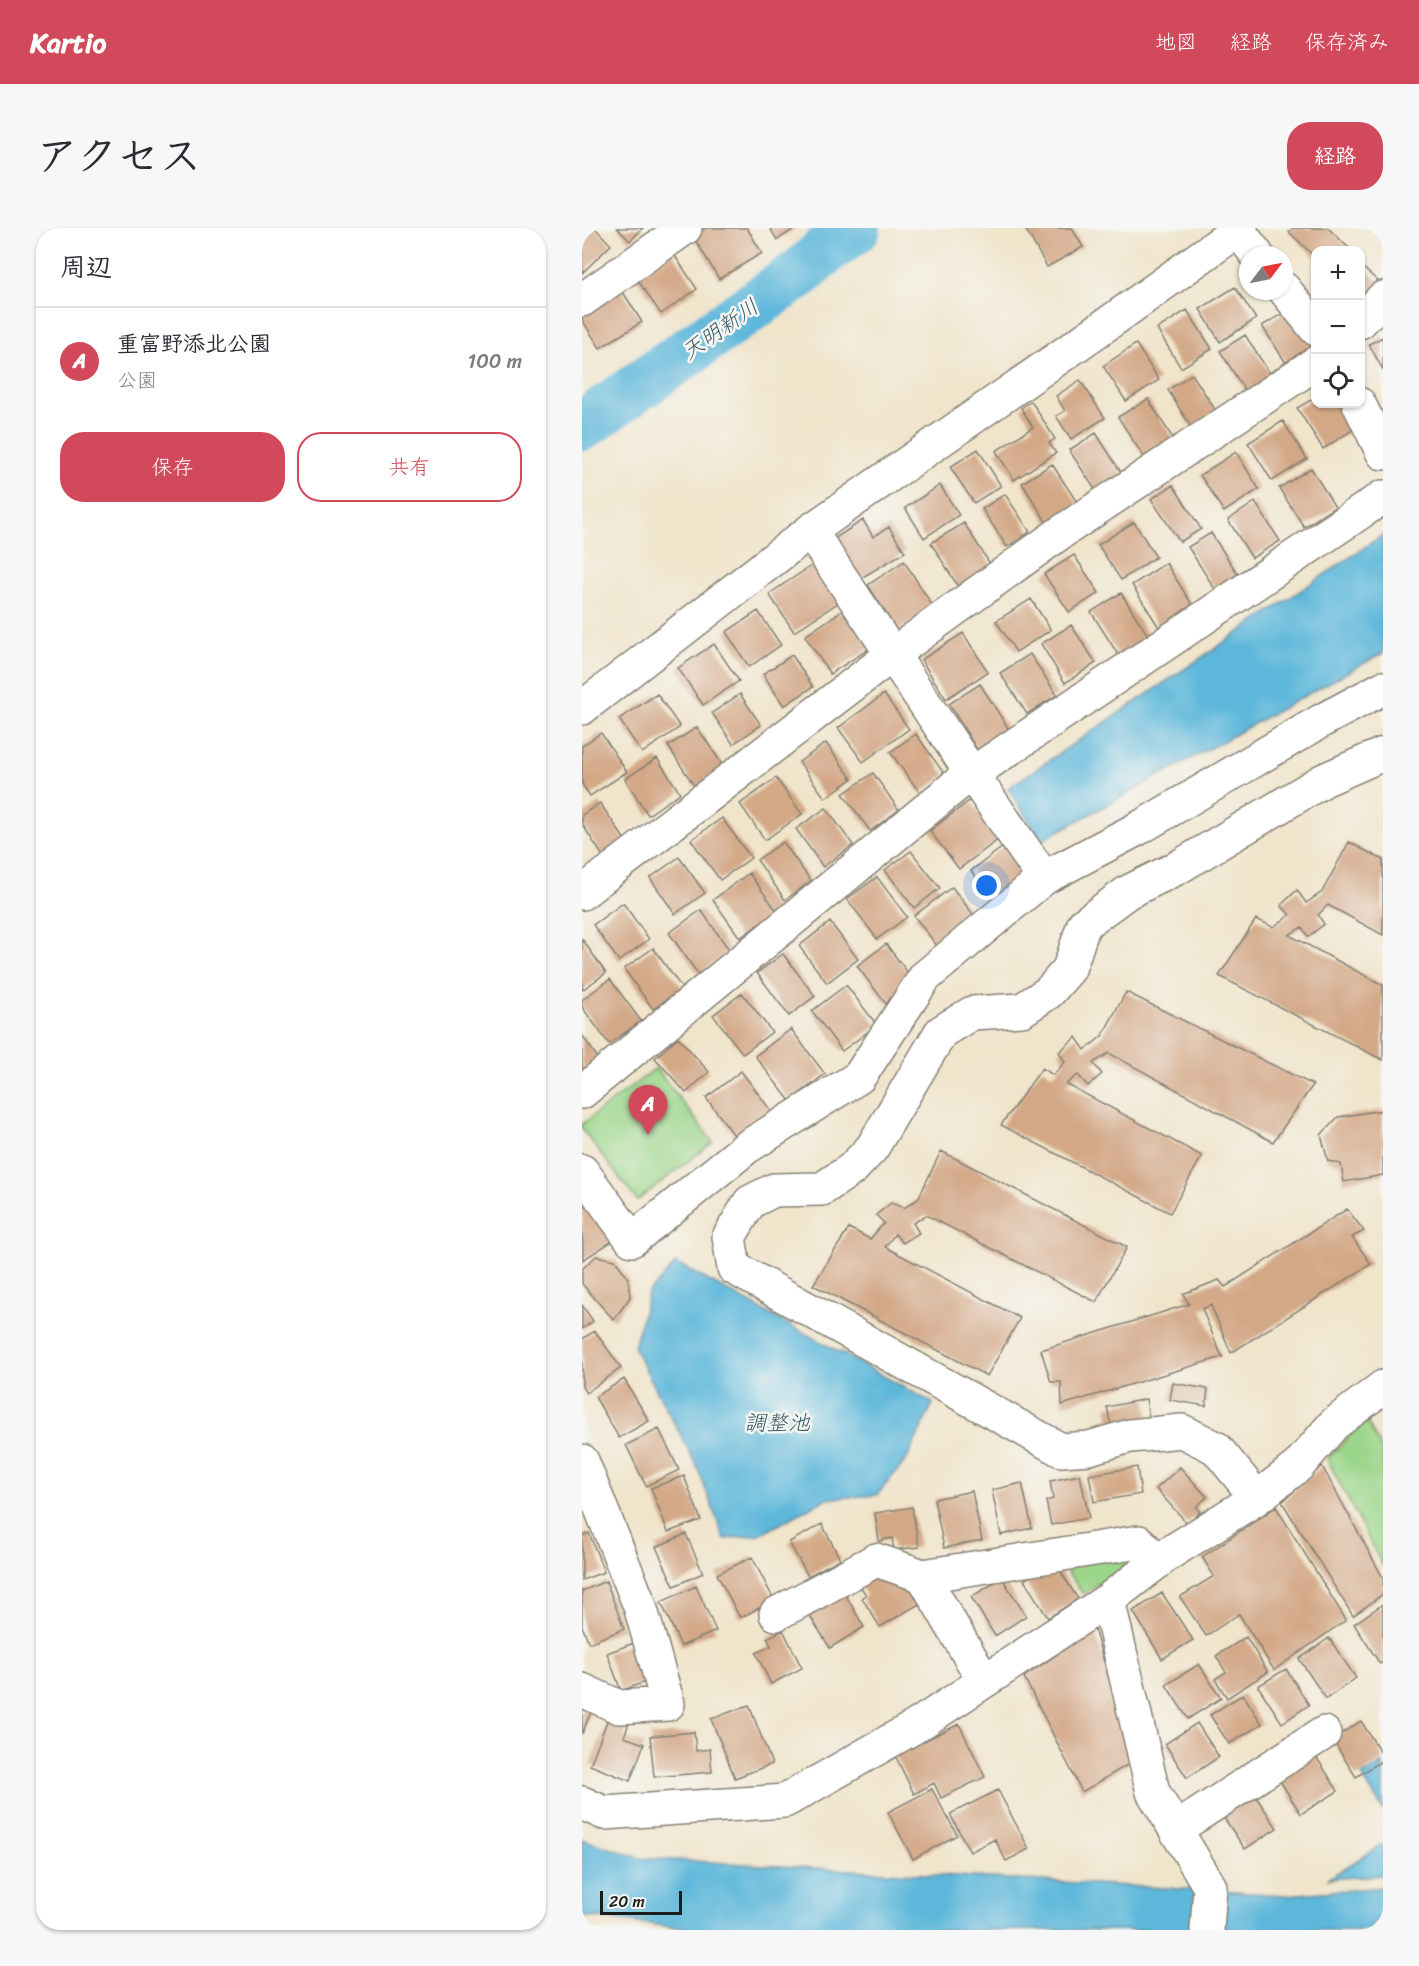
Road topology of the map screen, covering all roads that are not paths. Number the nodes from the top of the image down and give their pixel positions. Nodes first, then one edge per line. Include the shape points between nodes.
1 (685, 228) edge
2 (1246, 238) edge
3 (1383, 297) edge
4 (582, 300) edge
5 (1293, 300) edge
6 (1365, 317) edge
7 (1311, 324) edge
8 (1311, 366) edge
9 (1361, 408) edge
10 (1383, 453) edge
11 (1383, 497) edge
12 (810, 531) junction
13 (893, 654) junction
14 (1383, 688) edge
15 (582, 708) edge
16 (1383, 754) edge
17 (972, 774) junction
18 (1044, 879) junction
19 (582, 893) edge
20 (582, 1092) edge
21 (582, 1171) edge
22 (1381, 1398) edge
23 (582, 1461) edge
24 (1257, 1498) junction
25 (1158, 1562) junction
26 (923, 1576) junction
27 (1108, 1600) junction
28 (776, 1614) dead end
29 (984, 1681) junction
30 (582, 1690) edge
31 (1324, 1733) dead end
32 (582, 1803) edge
33 (1176, 1829) junction
34 (1207, 1930) edge

1 - 4 street
2 - 12 street
3 - 6 street
5 - 7 street
8 - 13 street via 1060,533
9 - 10 street
11 - 17 street
12 - 13 street
12 - 15 street
13 - 17 street
13 - 19 street
14 - 18 street
16 - 24 street via 1324,780 1177,868 1128,892 1084,924 1069,969 1049,992 1022,1010 972,1013 941,1032 872,1148 852,1169 822,1189 774,1190 750,1202 729,1237 734,1268 1061,1450 1089,1448 1130,1436 1182,1431 1216,1448
17 - 18 street
17 - 20 street
18 - 21 street via 925,977 859,1077 747,1147 632,1240
22 - 24 street via 1334,1424 1298,1466
23 - 30 street via 640,1606 668,1704 620,1707
24 - 25 street
25 - 26 street via 1139,1542
25 - 27 street
26 - 28 street via 876,1560
26 - 29 street
27 - 29 street
27 - 33 street via 1153,1792
29 - 32 street via 785,1801 604,1813
31 - 33 street
33 - 34 street via 1210,1887

